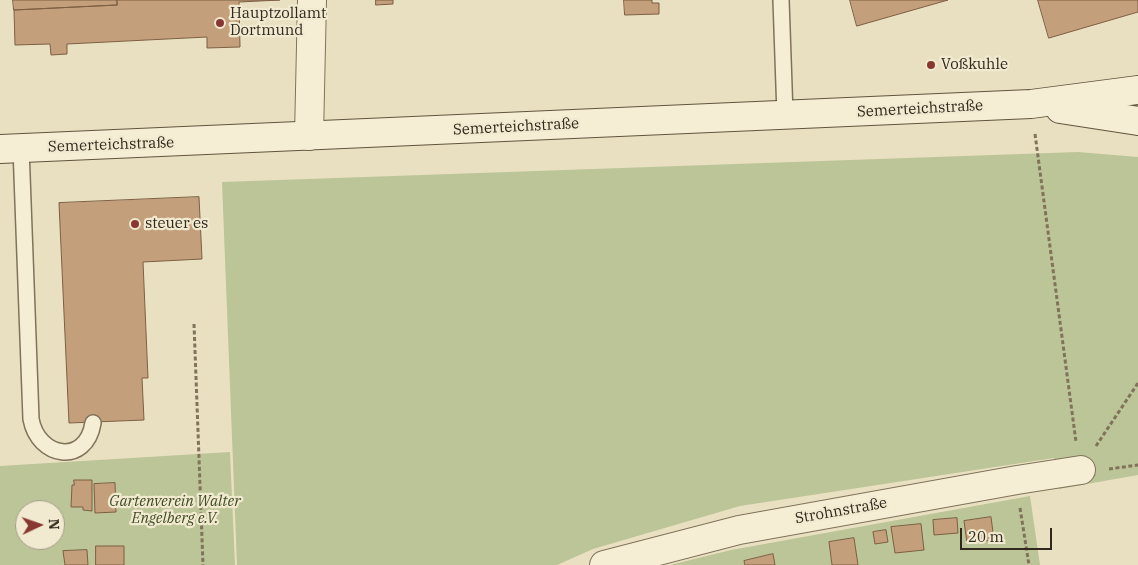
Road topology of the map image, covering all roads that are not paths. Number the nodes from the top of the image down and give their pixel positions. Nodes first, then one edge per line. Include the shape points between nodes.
1 (312, 0) edge
2 (781, 0) edge
3 (1138, 90) edge
4 (1031, 104) junction
5 (785, 115) junction
6 (1138, 121) edge
7 (309, 136) junction
8 (10, 149) edge
9 (93, 422) dead end
10 (1081, 470) road end
11 (604, 565) edge

1 - 7 main road
2 - 5 lane
3 - 4 main road, Semerteichstraße
4 - 5 main road, Semerteichstraße
4 - 6 main road, Semerteichstraße
5 - 7 main road, Semerteichstraße
7 - 8 main road, Semerteichstraße
8 - 9 lane via 33,427 46,446 69,452 88,439
10 - 11 main road, Strohnstraße via 739,530

